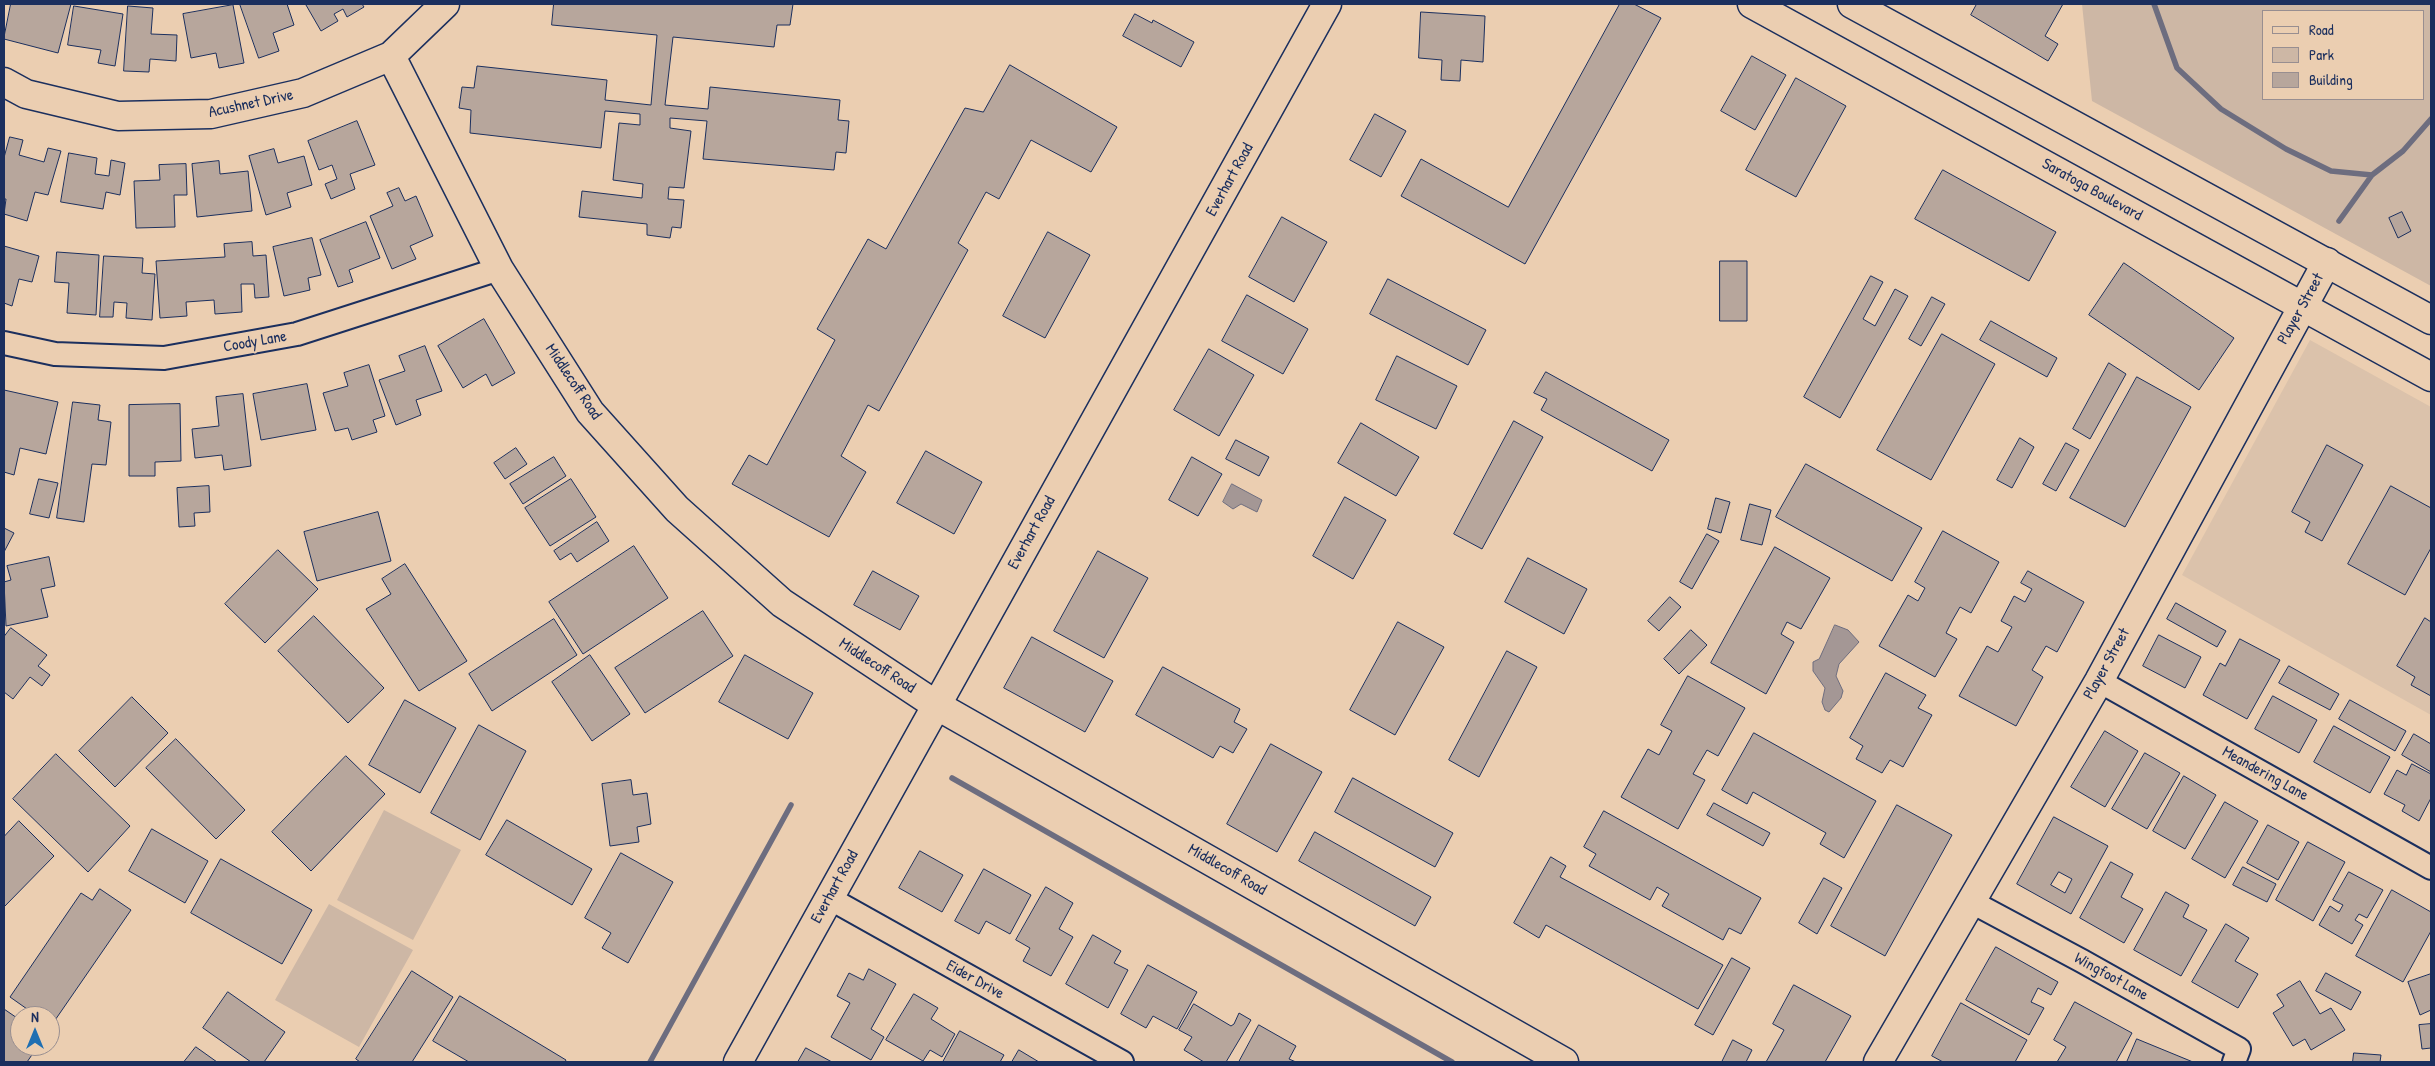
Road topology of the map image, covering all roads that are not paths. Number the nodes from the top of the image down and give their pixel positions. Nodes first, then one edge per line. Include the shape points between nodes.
1 (445, 4) edge
2 (1327, 4) edge
3 (1752, 4) edge
4 (1852, 4) edge
5 (391, 56) junction
6 (4, 82) edge
7 (2327, 262) junction
8 (499, 269) junction
9 (2303, 305) junction
10 (2431, 320) edge
11 (4, 343) edge
12 (2431, 376) edge
13 (2099, 681) junction
14 (936, 705) junction
15 (2431, 868) edge
16 (829, 898) junction
17 (1970, 901) junction
18 (738, 1062) edge
19 (1122, 1062) edge
20 (1564, 1062) edge
21 (1878, 1062) edge
22 (2234, 1062) edge

1 - 5 street, Acushnet Drive
2 - 14 street, Everhart Road
3 - 9 street, Saratoga Boulevard
4 - 7 street
5 - 6 street, Acushnet Drive via 302,93 211,114 118,116 26,94
5 - 8 street, Middlecoff Road
7 - 9 street, Player Street
7 - 10 street
8 - 11 street, Coody Lane via 298,334 164,358 55,354
8 - 14 street, Middlecoff Road via 590,412 677,509 782,603
9 - 12 street, Saratoga Boulevard
9 - 13 street, Player Street
13 - 15 street, Meandering Lane
13 - 17 street, Player Street
14 - 16 street, Everhart Road
14 - 20 street, Middlecoff Road
16 - 18 street, Everhart Road
16 - 19 street, Eider Drive
17 - 21 street, Player Street
17 - 22 street, Wingfoot Lane via 2239,1049

